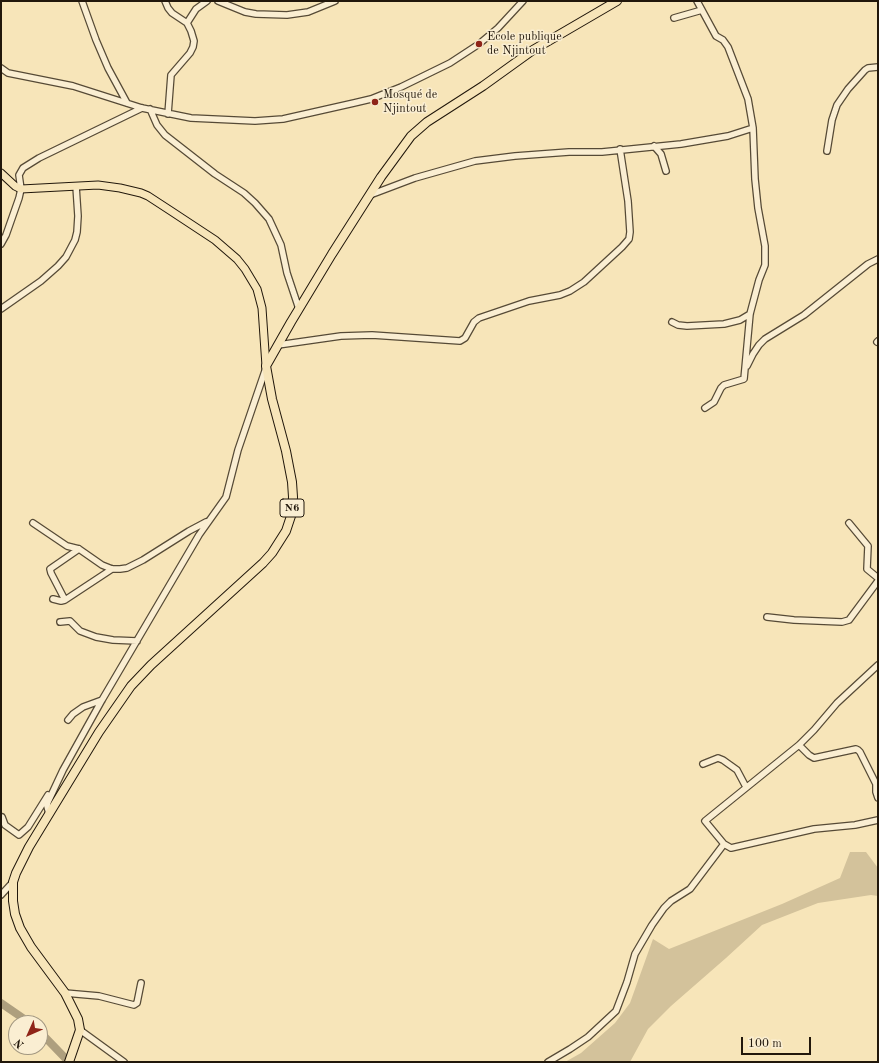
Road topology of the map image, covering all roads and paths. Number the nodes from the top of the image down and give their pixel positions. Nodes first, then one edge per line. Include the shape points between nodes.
1 (82, 1) edge
2 (165, 1) edge
3 (207, 1) edge
4 (218, 1) edge
5 (335, 1) edge
6 (523, 1) edge
7 (617, 1) edge
8 (697, 1) edge
9 (519, 3) edge
10 (702, 10) junction
11 (674, 18) dead end
12 (187, 23) junction
13 (878, 67) edge
14 (1, 68) edge
15 (127, 103) junction
16 (142, 108) junction
17 (150, 109) junction
18 (168, 114) junction
19 (753, 128) junction
20 (654, 146) junction
21 (620, 149) junction
22 (827, 151) dead end
23 (666, 171) dead end
24 (1, 173) edge
25 (76, 186) junction
26 (21, 189) junction
27 (370, 195) junction
28 (1, 244) edge
29 (878, 259) edge
30 (299, 309) junction
31 (1, 310) edge
32 (750, 314) junction
33 (672, 322) dead end
34 (278, 345) junction
35 (266, 366) junction
36 (745, 368) junction
37 (705, 408) dead end
38 (208, 521) junction
39 (849, 523) dead end
40 (33, 524) dead end
41 (78, 549) junction
42 (112, 569) junction
43 (878, 578) edge
44 (878, 582) edge
45 (53, 600) dead end
46 (65, 600) junction
47 (767, 617) dead end
48 (60, 622) dead end
49 (137, 641) junction
50 (878, 665) edge
51 (102, 700) junction
52 (68, 720) dead end
53 (799, 745) junction
54 (703, 764) dead end
55 (54, 787) junction
56 (746, 787) junction
57 (878, 798) edge
58 (50, 814) junction
59 (2, 817) dead end
60 (878, 820) edge
61 (724, 844) junction
62 (14, 882) junction
63 (1, 895) edge
64 (141, 983) dead end
65 (66, 993) junction
66 (80, 1030) junction
67 (69, 1061) edge
68 (124, 1062) edge
69 (548, 1062) edge

1 - 15 street via 108,68
2 - 12 street via 172,12
3 - 12 street via 196,9
4 - 5 street via 245,12 281,15 308,12
6 - 9 street
7 - 27 highway via 546,42 427,122 403,145
8 - 10 street
9 - 18 street via 498,28 450,63 401,87 371,98 283,119 199,119
10 - 11 street
10 - 19 street via 716,36 728,47 748,98
12 - 18 street via 194,41 193,48 171,75
13 - 22 street via 865,70 837,105
14 - 15 street via 8,73 73,86
15 - 16 street
16 - 17 street
16 - 26 street via 22,168 19,175
17 - 18 street
17 - 30 street via 156,125 165,135 244,193 269,219 281,244
19 - 20 street via 728,136
19 - 32 street via 754,179 766,257
20 - 21 street
20 - 23 street via 661,154
21 - 27 street via 476,161 415,178
21 - 34 street via 628,201 629,239 584,282 570,291 522,303 479,318 460,341 372,335 341,336
24 - 26 main road
25 - 26 main road
25 - 31 street via 77,232 66,257 42,281
25 - 35 main road via 120,188 148,196 229,251 253,281 260,298
26 - 28 street
27 - 30 highway
29 - 36 street via 868,264 804,316 766,339 759,345
30 - 34 highway
32 - 33 street via 740,320 724,324 687,326
32 - 36 street
34 - 35 highway
35 - 38 street via 238,450 228,490 217,511
35 - 58 highway, N6 via 292,482 292,513 286,531 263,563 131,686 99,732
36 - 37 street via 744,379 724,385 714,402
38 - 42 street via 134,565
38 - 49 street
39 - 43 street via 868,546 867,569
40 - 41 street via 67,546
41 - 42 street
41 - 46 street via 50,569
42 - 46 street
44 - 47 street via 849,620 842,622
45 - 46 street
48 - 49 street via 70,621 80,631 96,637
49 - 51 street
50 - 53 street via 841,699
51 - 52 street via 83,708
51 - 55 street
53 - 56 street
53 - 57 street via 814,758 858,750 876,784
54 - 56 street via 718,758 723,760 737,770
55 - 58 street via 47,806
55 - 59 street via 28,827 19,835 6,825
56 - 61 street via 705,821
58 - 62 highway, N6 via 29,848
60 - 61 street via 814,829 731,848
61 - 69 street via 690,889 664,908 652,925 635,954 616,1011 588,1037
62 - 63 street
62 - 65 highway, N6 via 13,901 20,928
64 - 65 street via 137,1003 134,1005 99,996
65 - 66 highway, N6 via 78,1019
66 - 67 highway
66 - 68 street

